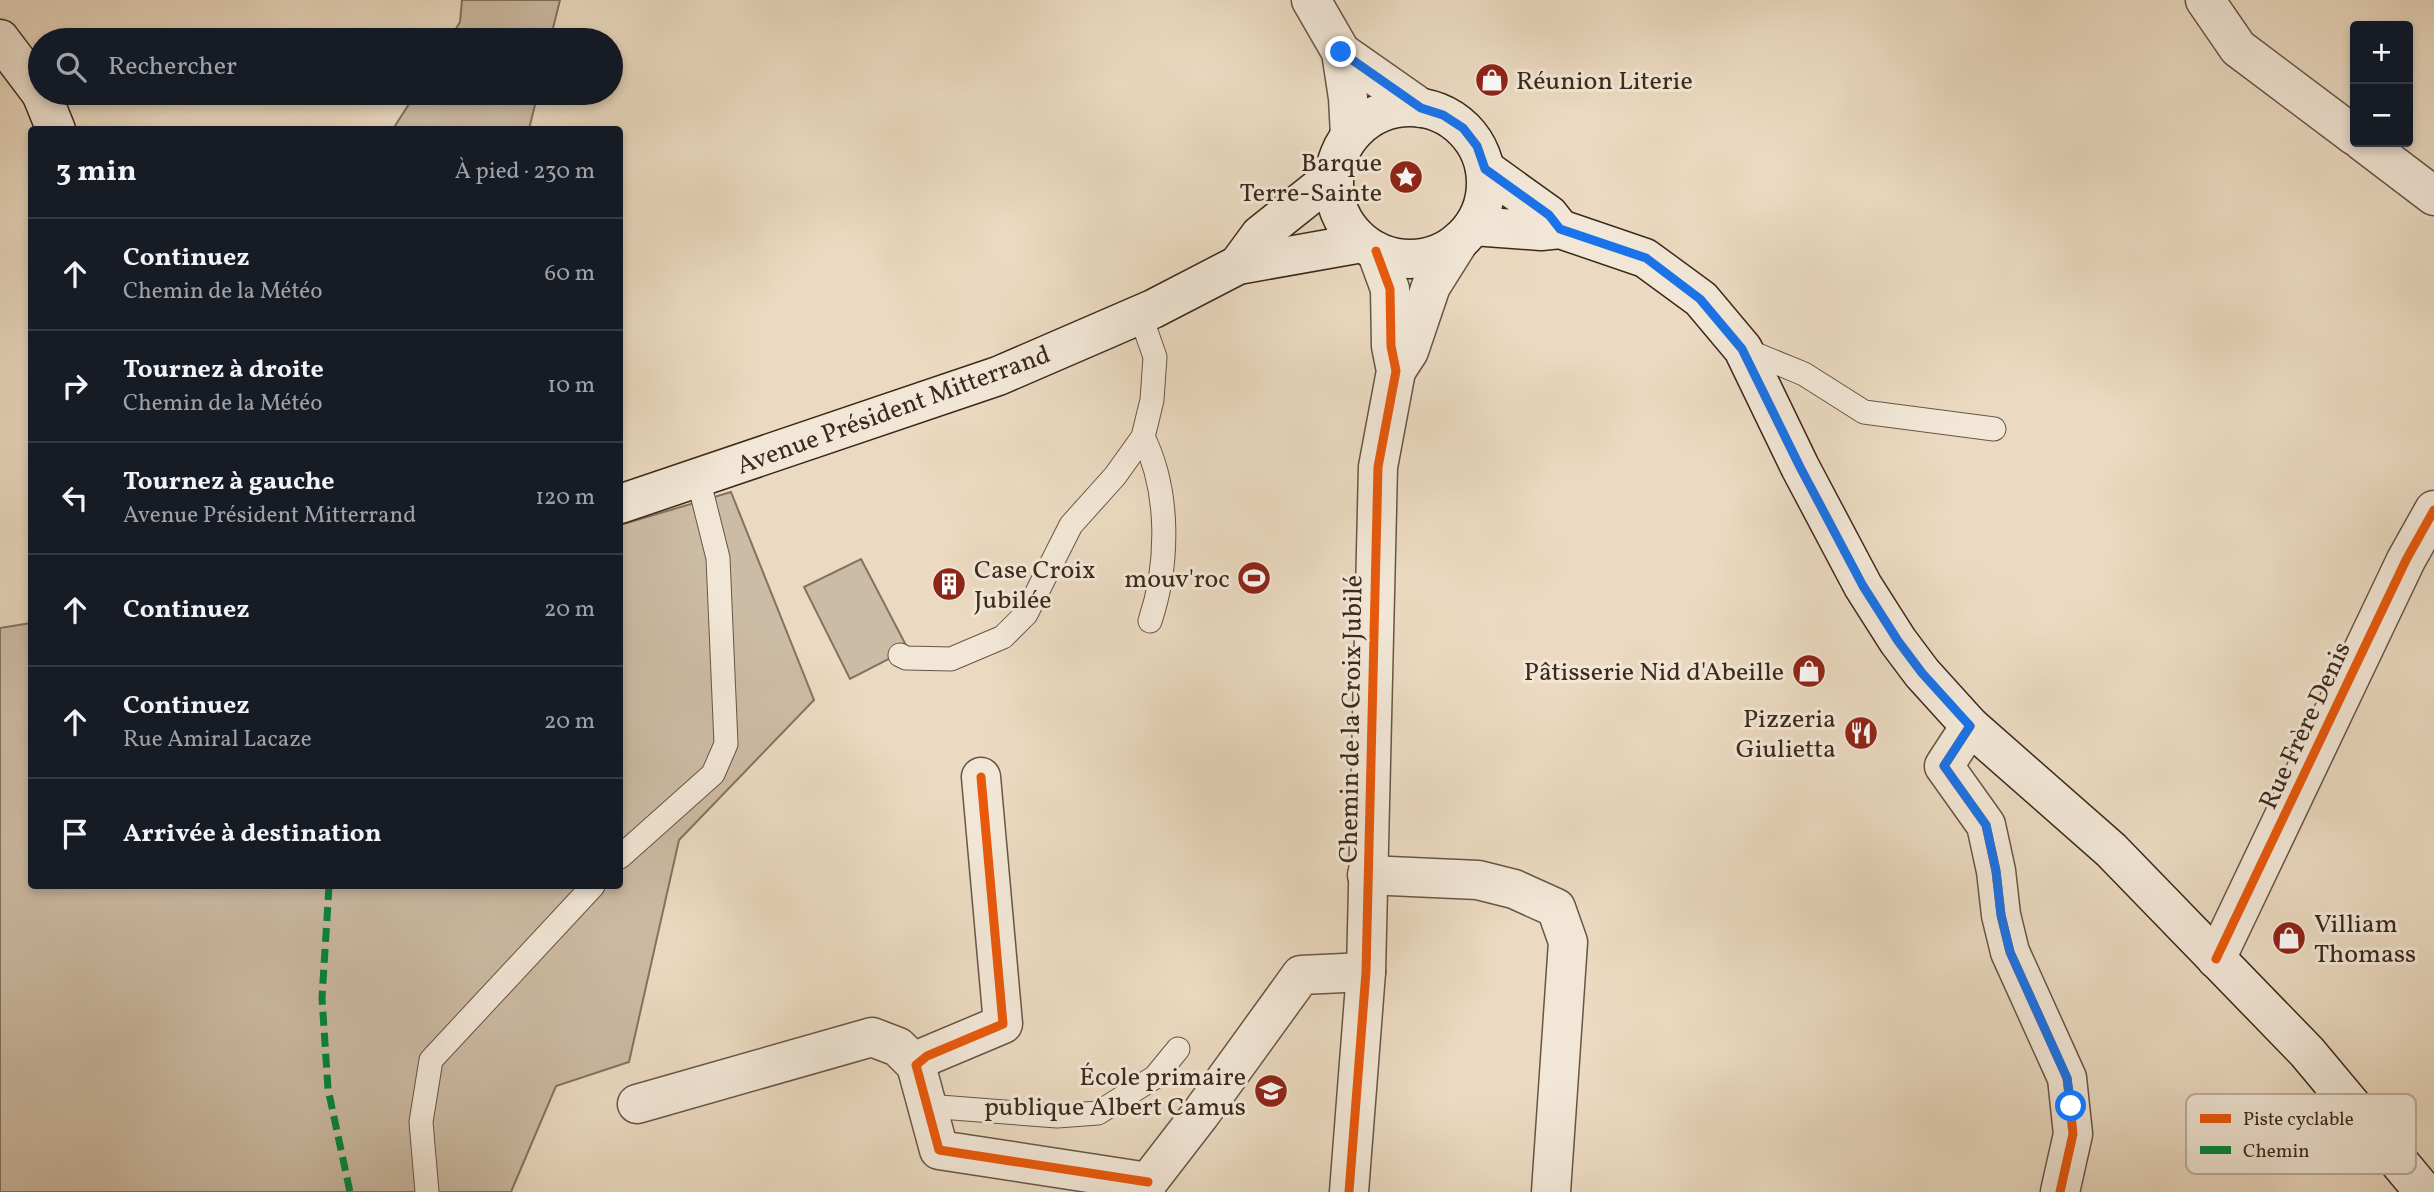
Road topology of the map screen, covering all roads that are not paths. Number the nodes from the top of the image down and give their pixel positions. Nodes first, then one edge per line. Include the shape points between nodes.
1 (1311, 0) edge
2 (2205, 0) edge
3 (0, 39) edge
4 (1341, 52) junction
5 (28, 76) edge
6 (45, 105) edge
7 (1421, 108) junction
8 (54, 126) edge
9 (2350, 132) edge
10 (1350, 135) junction
11 (2370, 147) edge
12 (1485, 169) junction
13 (1334, 176) junction
14 (2434, 196) edge
15 (1560, 229) junction
16 (1466, 233) junction
17 (1369, 247) junction
18 (1238, 265) junction
19 (1140, 314) junction
20 (1742, 349) junction
21 (1396, 372) junction
22 (1994, 429) dead end
23 (1143, 437) junction
24 (698, 478) junction
25 (623, 503) edge
26 (2434, 510) edge
27 (1150, 621) dead end
28 (900, 655) dead end
29 (1970, 726) junction
30 (981, 776) dead end
31 (623, 854) edge
32 (1367, 875) junction
33 (590, 889) edge
34 (2216, 959) junction
35 (1366, 972) junction
36 (1178, 1049) dead end
37 (916, 1065) junction
38 (2339, 1094) edge
39 (637, 1104) dead end
40 (927, 1106) junction
41 (1146, 1187) edge
42 (427, 1192) edge
43 (1349, 1192) edge
44 (1551, 1192) edge
45 (2060, 1192) edge

1 - 4 street
2 - 9 street via 2238,48
3 - 5 street
4 - 7 street
4 - 10 street
6 - 8 street
7 - 10 street via 1394,108 1370,118
7 - 12 street via 1463,128 1477,146
10 - 13 street via 1338,154
11 - 14 street
12 - 15 street via 1549,215
12 - 16 street via 1482,208
13 - 17 street via 1339,213
13 - 18 street, Avenue Président Mitterrand via 1260,235
15 - 16 street
15 - 20 street via 1646,258 1700,299
16 - 17 street via 1441,253 1419,259 1397,258
16 - 21 street, Chemin de la Croix Jubilé via 1431,286 1409,351
17 - 18 street, Avenue Président Mitterrand
17 - 21 street, Chemin de la Croix Jubilé via 1390,289
18 - 19 street, Avenue Président Mitterrand
19 - 23 lane via 1155,357
19 - 24 street, Avenue Président Mitterrand via 998,376
20 - 22 lane via 1804,374 1864,412
20 - 29 street via 1863,586 1922,673
21 - 32 street, Chemin de la Croix Jubilé via 1377,467
23 - 27 lane via 1154,458 1162,507 1163,566
23 - 28 lane via 1071,525 1026,614 1003,637 951,659
24 - 25 street, Avenue Président Mitterrand
24 - 31 lane via 718,558 726,744 713,774
26 - 34 street, Rue Frère Denis
29 - 34 street via 2111,850
29 - 45 street via 1944,766 1986,825 2010,952 2067,1078 2073,1134
30 - 37 street via 1003,1024
32 - 35 street, Chemin de la Croix Jubilé
32 - 44 street via 1478,880 1514,889 1556,908 1568,942
33 - 42 lane via 431,1060 421,1122
34 - 38 street via 2307,1052
35 - 41 street via 1301,975
35 - 43 street, Chemin de la Croix Jubilé
36 - 40 lane via 1156,1077 1098,1113 1057,1116
37 - 39 street via 898,1047 872,1037
37 - 40 street
40 - 41 street via 939,1150

